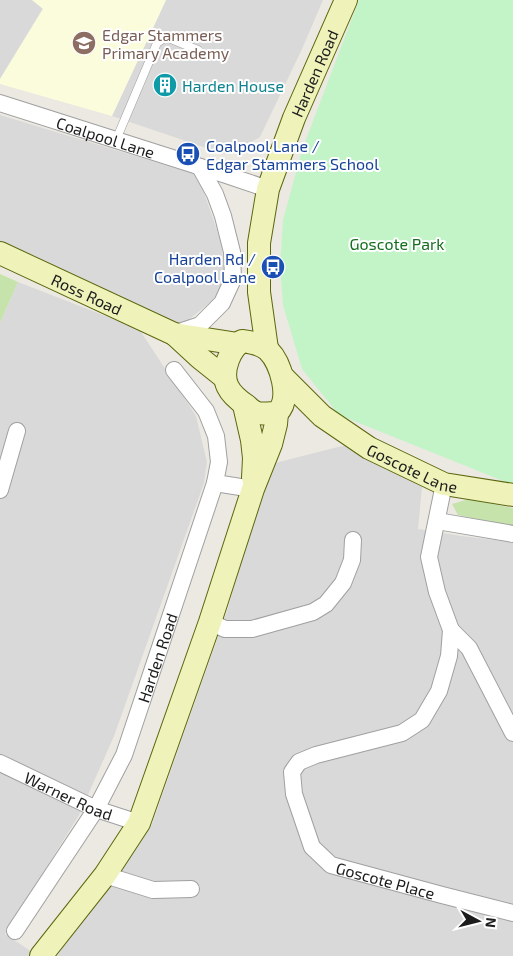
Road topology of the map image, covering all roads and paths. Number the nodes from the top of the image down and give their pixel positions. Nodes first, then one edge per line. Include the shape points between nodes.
1 (346, 0) edge
2 (198, 50) dead end
3 (0, 103) edge
4 (116, 140) junction
5 (200, 167) junction
6 (268, 189) junction
7 (0, 253) edge
8 (259, 292) junction
9 (174, 334) junction
10 (240, 342) junction
11 (267, 349) junction
12 (174, 370) dead end
13 (283, 377) junction
14 (225, 378) junction
15 (244, 404) junction
16 (279, 412) junction
17 (322, 416) junction
18 (17, 430) dead end
19 (215, 483) junction
20 (444, 484) junction
21 (253, 489) junction
22 (0, 490) edge
23 (513, 495) edge
24 (437, 521) junction
25 (513, 534) edge
26 (353, 540) dead end
27 (210, 622) junction
28 (451, 630) junction
29 (513, 733) edge
30 (0, 763) edge
31 (96, 809) junction
32 (139, 823) junction
33 (105, 875) junction
34 (191, 889) dead end
35 (513, 913) edge
36 (15, 932) dead end
37 (41, 956) edge

1 - 6 street, Harden Road via 294,118
2 - 4 lane via 166,37 158,43
3 - 4 street, Coalpool Lane
4 - 5 street, Coalpool Lane
5 - 6 street, Coalpool Lane
5 - 9 street via 223,216 232,252 233,279 222,303 200,325
6 - 8 street, Harden Road via 259,243
7 - 9 street, Ross Road
8 - 10 street, Harden Road
8 - 11 street, Harden Road
9 - 10 street, Ross Road
9 - 14 street, Ross Road
10 - 11 street via 252,342
10 - 14 street via 231,352
11 - 13 street
12 - 19 street, Harden Road via 206,411 216,436 219,462
13 - 16 street via 284,394
13 - 17 street, Goscote Lane
14 - 15 street via 230,391
15 - 16 street via 256,413
15 - 21 street via 254,458
16 - 17 street, Goscote Lane via 293,410
16 - 21 street via 271,444
17 - 20 street, Goscote Lane via 369,448
18 - 22 street
19 - 21 street
19 - 31 street, Harden Road via 124,755
20 - 23 street, Goscote Lane
20 - 24 street, Goscote Place
21 - 27 street
24 - 25 street
24 - 28 street, Goscote Place via 429,557
26 - 27 street via 352,560 343,583 326,604 313,612 252,629 225,629
27 - 32 street
28 - 29 street via 469,648
28 - 35 street, Goscote Place via 449,656 439,691 422,720 402,733 299,762 292,772 294,794 312,847 332,865
30 - 31 street, Warner Road
31 - 32 street, Warner Road
31 - 36 street, Harden Road
32 - 33 street
33 - 34 street via 154,890
33 - 37 street

